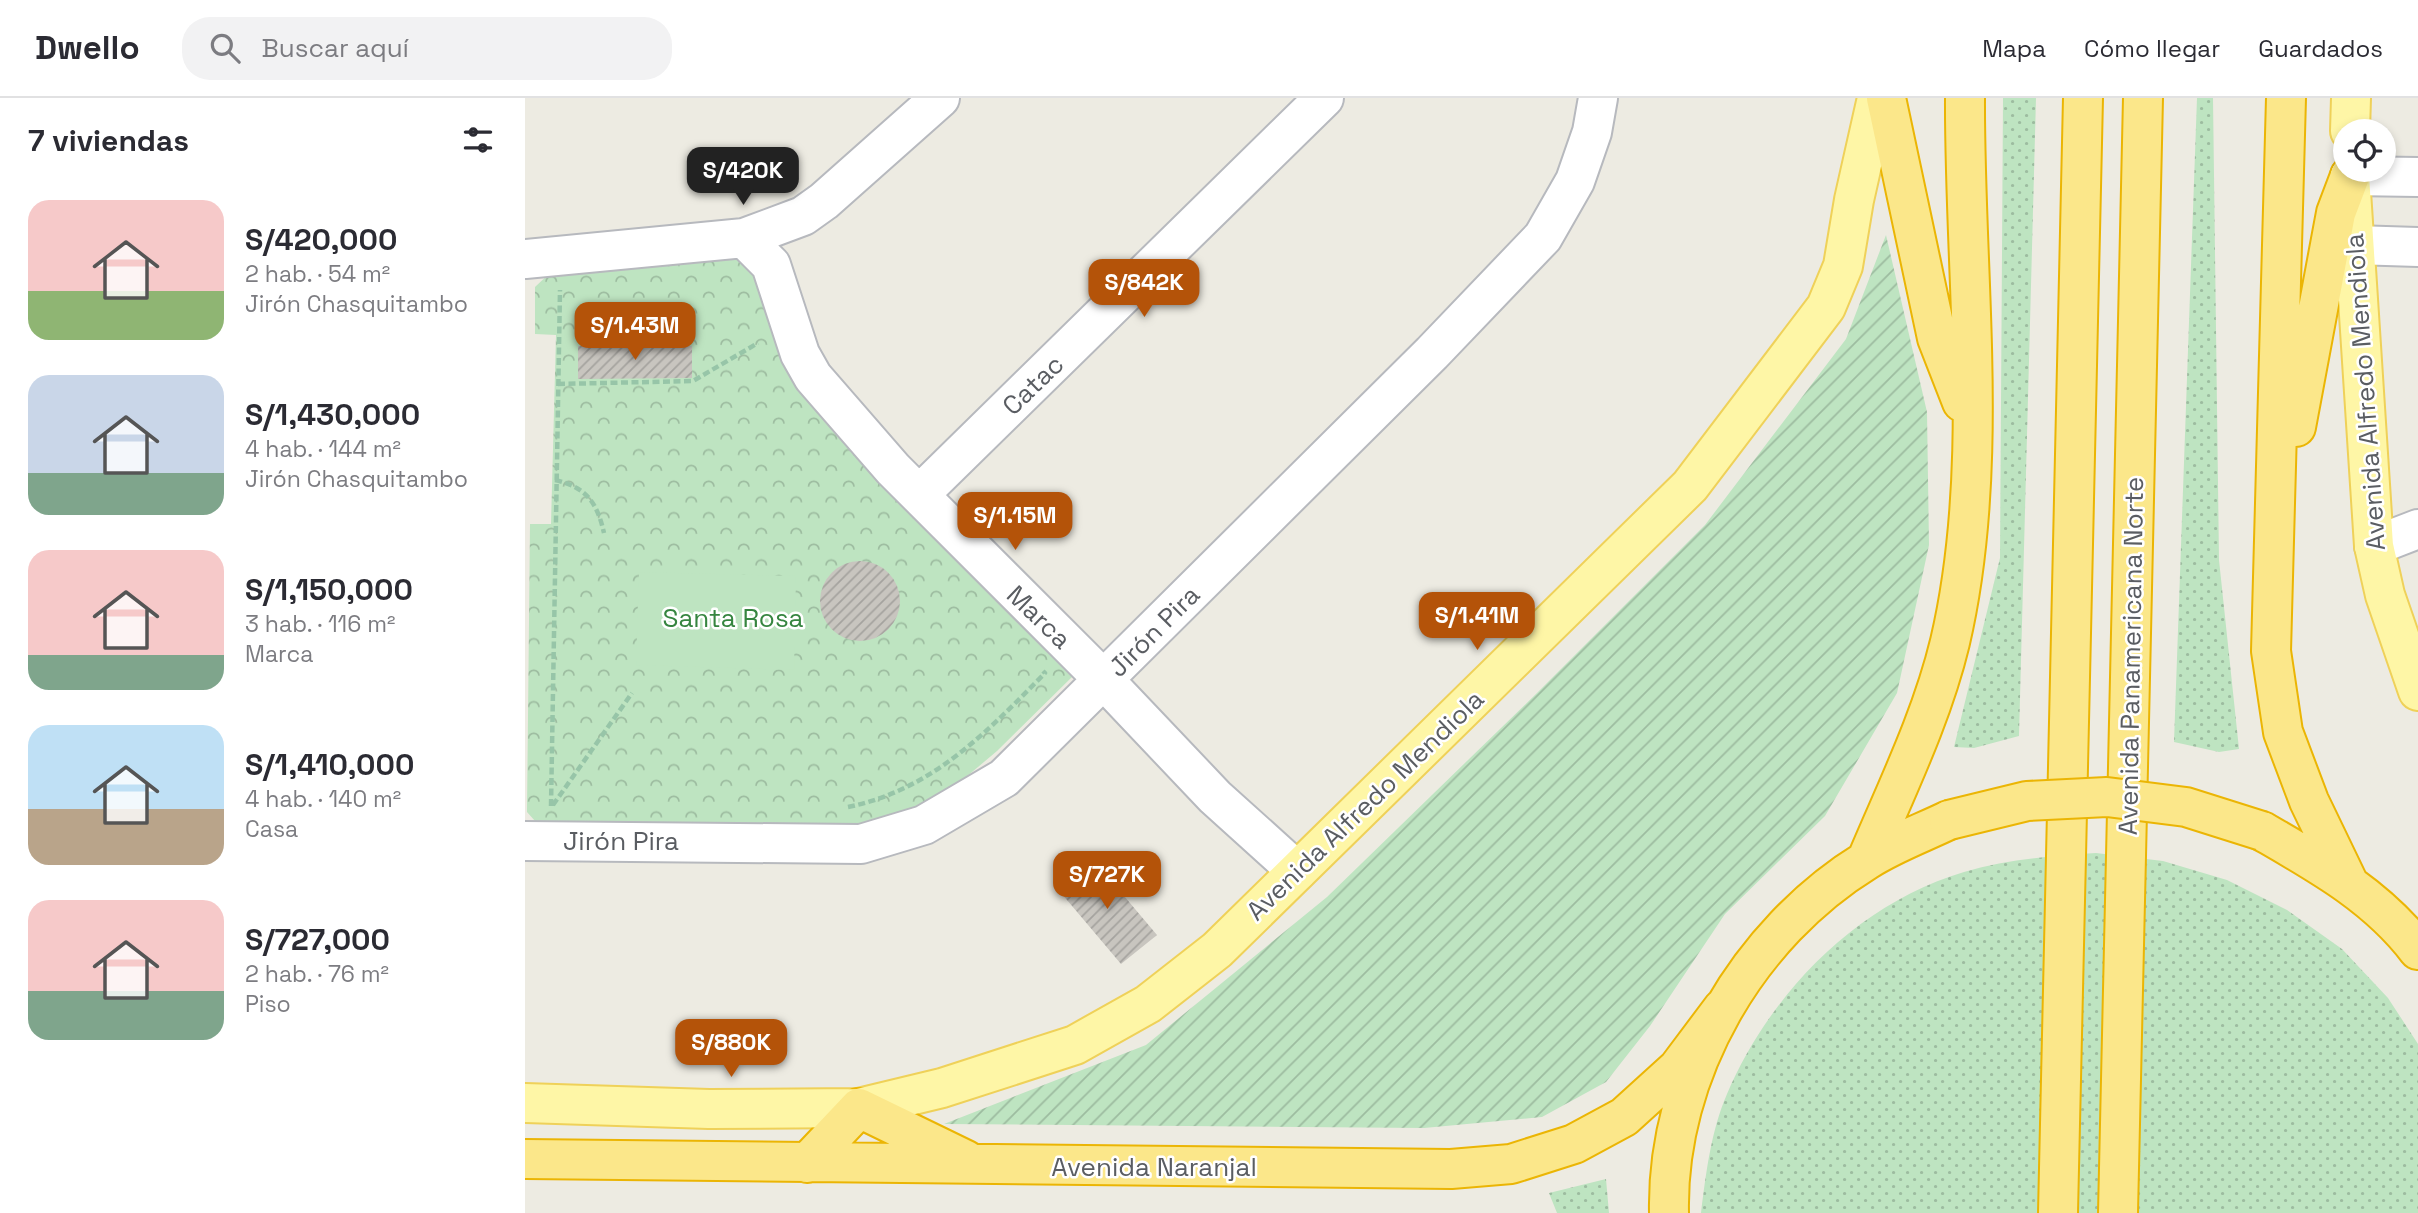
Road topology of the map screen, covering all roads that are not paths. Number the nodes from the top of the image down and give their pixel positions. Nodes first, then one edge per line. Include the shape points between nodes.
1 (940, 98) edge
2 (1324, 98) edge
3 (1598, 98) edge
4 (1877, 98) edge
5 (1886, 98) edge
6 (1965, 98) edge
7 (2083, 98) edge
8 (2143, 98) edge
9 (2286, 98) edge
10 (2351, 98) edge
11 (2350, 119) edge
12 (2396, 176) edge
13 (2418, 177) edge
14 (2347, 182) edge
15 (2350, 182) edge
16 (744, 238) junction
17 (2354, 245) junction
18 (2418, 247) edge
19 (525, 259) edge
20 (1973, 430) junction
21 (919, 495) junction
22 (2276, 503) junction
23 (2418, 529) edge
24 (2374, 546) junction
25 (1104, 680) junction
26 (2418, 691) edge
27 (525, 841) edge
28 (1867, 859) junction
29 (1297, 871) junction
30 (2348, 882) junction
31 (2418, 950) edge
32 (1723, 1008) junction
33 (525, 1103) edge
34 (859, 1108) junction
35 (525, 1159) edge
36 (807, 1163) junction
37 (977, 1165) junction
38 (1669, 1213) edge
39 (2058, 1213) edge
40 (2118, 1213) edge

1 - 16 street via 824,201 803,216
2 - 21 street, Catac
3 - 25 street, Jirón Pira via 1576,181 1543,237
4 - 29 main road, Avenida Alfredo Mendiola via 1843,266 1826,307 1690,486
5 - 20 highway via 1937,338
6 - 20 highway
7 - 39 highway
8 - 40 highway, Avenida Panamericana Norte
9 - 22 highway
10 - 11 main road
12 - 13 street
14 - 22 highway via 2336,213 2302,404
15 - 17 main road, Avenida Alfredo Mendiola
16 - 19 street
16 - 21 street, Marca via 771,265 800,354 813,377
17 - 18 street
17 - 24 main road, Avenida Alfredo Mendiola
20 - 28 highway via 1963,572 1950,643 1926,720
21 - 25 street, Marca
22 - 30 highway via 2271,651 2283,732 2309,801
23 - 24 street
24 - 26 main road, Avenida Alfredo Mendiola via 2385,595
25 - 27 street, Jirón Pira via 1004,778 924,825 862,844
25 - 29 street, Marca via 1215,797
28 - 30 highway, bridge via 1949,820 2027,801 2106,796 2186,807 2262,831
28 - 32 highway via 1811,901 1762,951
29 - 34 main road, Avenida Alfredo Mendiola via 1217,950 1148,1004 1075,1045 941,1088
30 - 31 highway
32 - 37 highway, Avenida Naranjal via 1678,1068 1624,1117 1574,1144 1511,1164 1451,1170
32 - 38 highway via 1686,1092 1668,1182
33 - 34 main road
34 - 36 highway
34 - 37 highway
35 - 36 highway, Avenida Naranjal
36 - 37 highway, Avenida Naranjal

